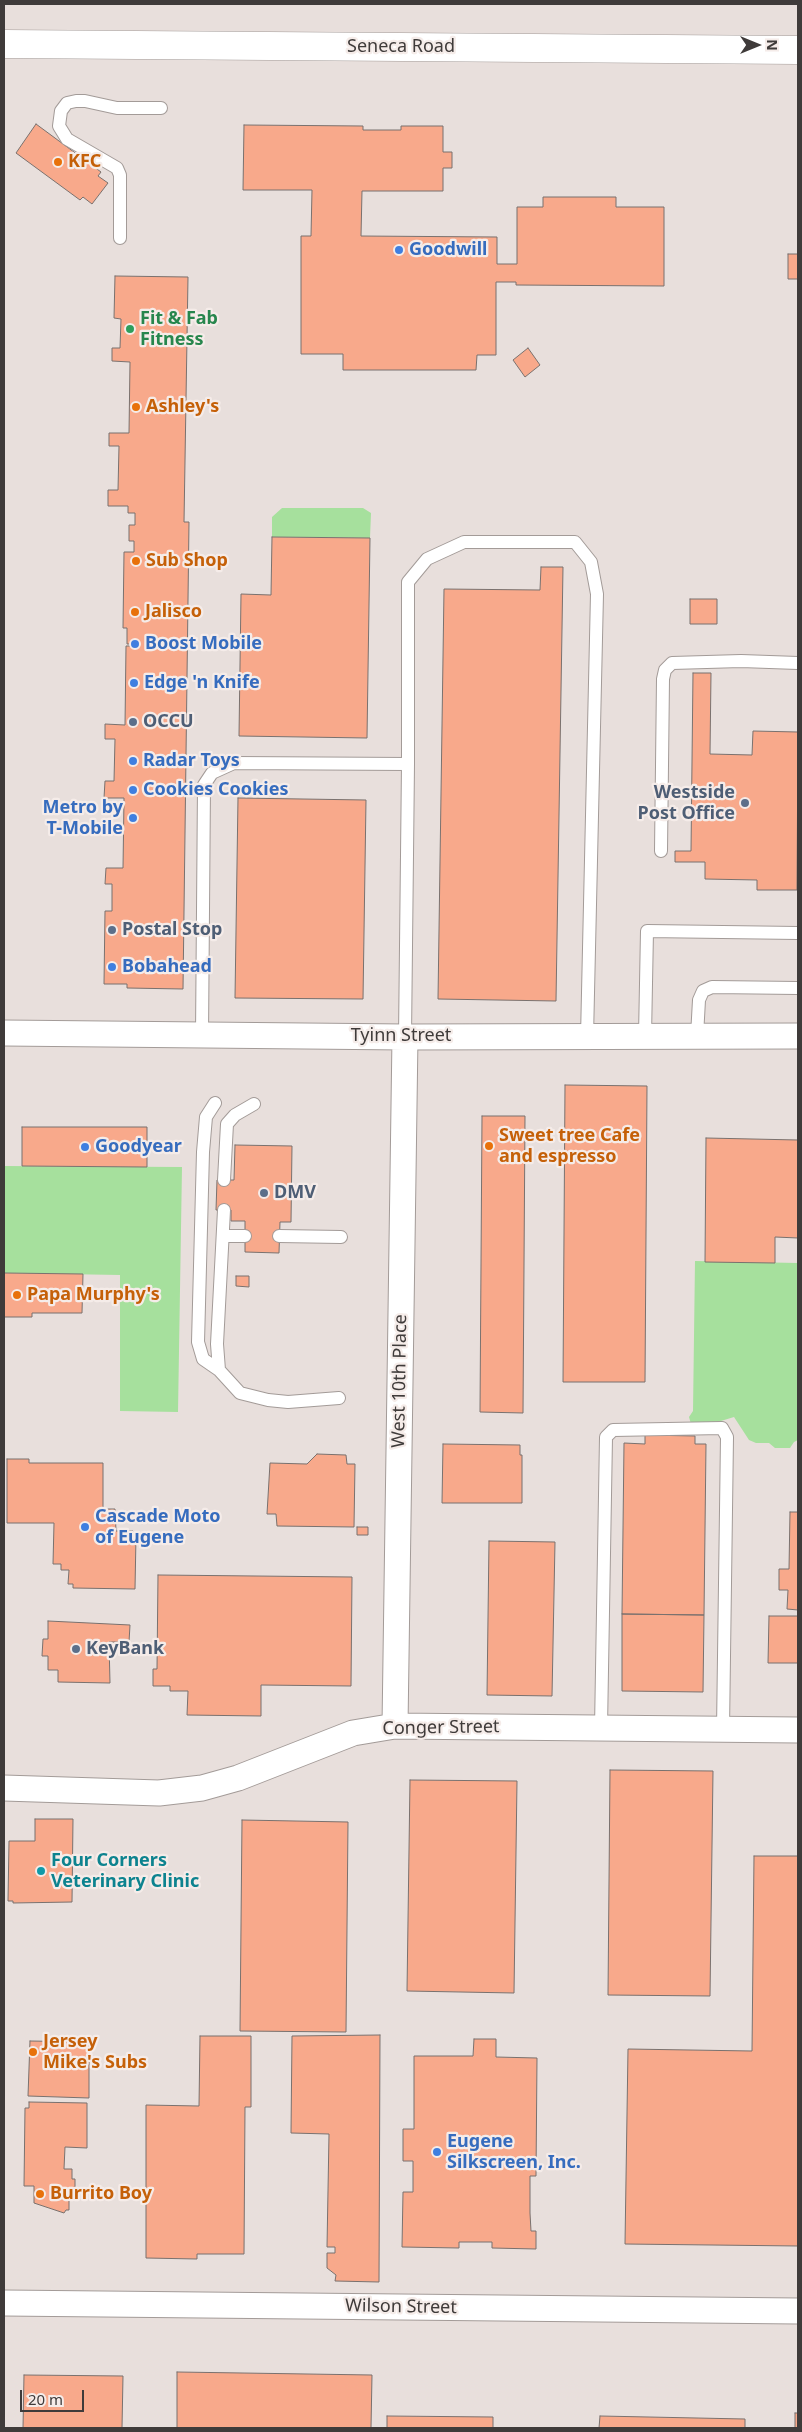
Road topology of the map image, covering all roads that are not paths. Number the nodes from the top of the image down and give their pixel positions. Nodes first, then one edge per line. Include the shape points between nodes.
1 (4, 44) edge
2 (798, 50) edge
3 (160, 108) dead end
4 (120, 238) dead end
5 (798, 663) edge
6 (408, 764) junction
7 (661, 851) dead end
8 (798, 933) edge
9 (798, 988) edge
10 (4, 1033) edge
11 (202, 1035) junction
12 (405, 1036) junction
13 (587, 1036) junction
14 (645, 1036) junction
15 (697, 1036) junction
16 (798, 1036) edge
17 (215, 1103) dead end
18 (254, 1104) dead end
19 (224, 1180) dead end
20 (224, 1210) dead end
21 (223, 1236) junction
22 (245, 1236) dead end
23 (279, 1236) dead end
24 (341, 1236) dead end
25 (219, 1370) junction
26 (339, 1398) dead end
27 (395, 1726) junction
28 (601, 1728) junction
29 (723, 1729) junction
30 (798, 1730) edge
31 (4, 1788) edge
32 (4, 2304) edge
33 (798, 2311) edge

1 - 2 main road, Seneca Road
3 - 4 lane via 117,108 76,101 67,103 61,111 60,126 67,139 117,168 120,175
5 - 7 lane via 672,663 665,670
6 - 11 lane via 234,763 212,773 204,785
6 - 12 lane
6 - 13 lane via 408,582 426,559 464,542 575,542 591,562 598,594
8 - 14 lane via 647,931
9 - 15 lane via 712,987 703,991 699,1000
10 - 11 street, Tyinn Street
11 - 12 street, Tyinn Street
12 - 13 street, Tyinn Street
12 - 27 street, West 10th Place
13 - 14 street, Tyinn Street
14 - 15 street, Tyinn Street
15 - 16 street, Tyinn Street
17 - 25 lane via 206,1117 203,1152 198,1342 203,1358
18 - 19 lane via 235,1114 226,1124
20 - 21 lane
21 - 22 lane
21 - 25 lane via 217,1344
23 - 24 lane
25 - 26 lane via 240,1393 268,1400 288,1402
27 - 28 street, Conger Street
27 - 31 street, Conger Street via 354,1733 202,1788 160,1793
28 - 29 street, Conger Street
28 - 29 lane via 606,1437 614,1430 722,1428 727,1437
29 - 30 street, Conger Street
32 - 33 street, Wilson Street

